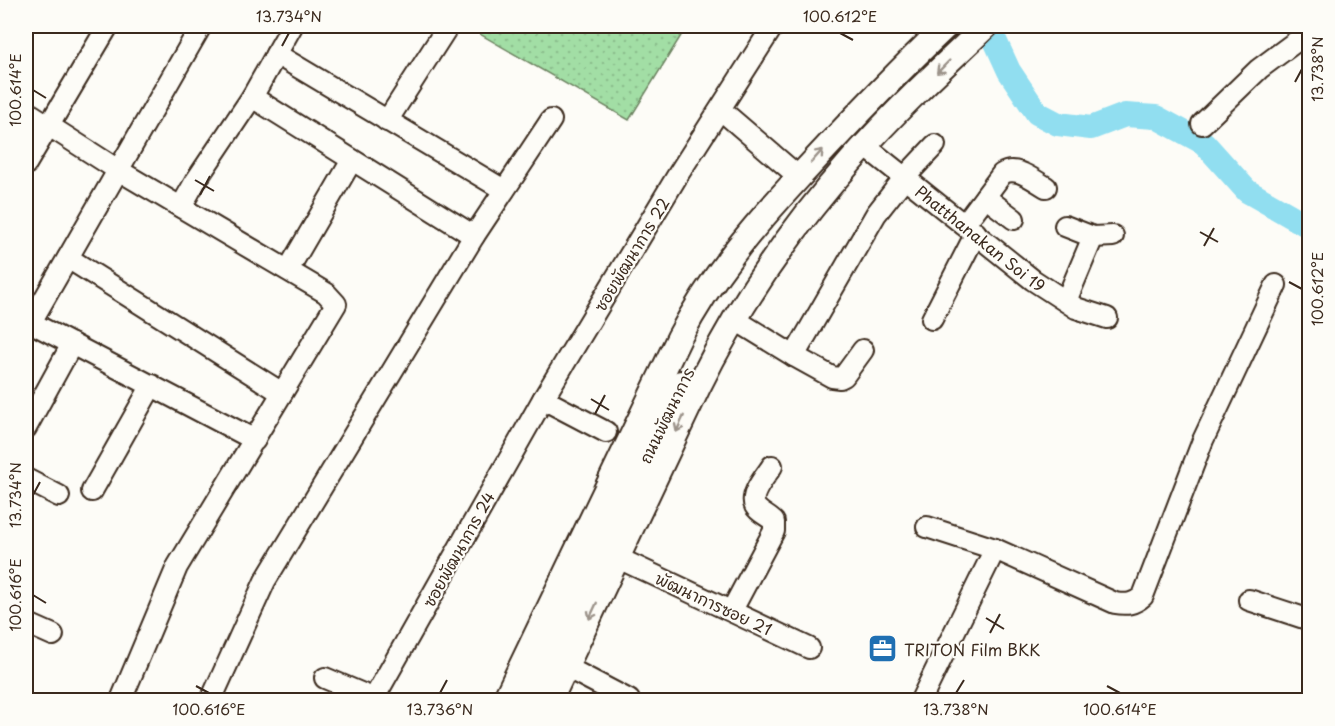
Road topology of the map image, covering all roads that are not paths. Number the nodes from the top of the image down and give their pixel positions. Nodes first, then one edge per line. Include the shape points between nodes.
1 (108, 26) edge
2 (292, 26) edge
3 (448, 26) edge
4 (773, 26) edge
5 (946, 26) edge
6 (986, 26) edge
7 (196, 27) edge
8 (1310, 31) edge
9 (276, 54) junction
10 (252, 97) junction
11 (721, 110) junction
12 (26, 111) edge
13 (551, 120) dead end
14 (387, 121) junction
15 (1202, 124) dead end
16 (49, 126) junction
17 (935, 145) dead end
18 (858, 153) junction
19 (352, 160) junction
20 (26, 164) edge
21 (118, 170) junction
22 (904, 177) junction
23 (794, 182) junction
24 (1046, 187) dead end
25 (504, 190) junction
26 (985, 197) junction
27 (181, 207) junction
28 (1014, 219) dead end
29 (1065, 226) dead end
30 (970, 229) junction
31 (474, 236) junction
32 (1113, 236) dead end
33 (1093, 237) junction
34 (68, 258) junction
35 (288, 270) junction
36 (1276, 285) dead end
37 (1066, 301) junction
38 (1107, 318) dead end
39 (734, 319) junction
40 (932, 319) dead end
41 (28, 321) edge
42 (72, 344) junction
43 (863, 350) dead end
44 (794, 356) junction
45 (152, 385) junction
46 (282, 393) junction
47 (543, 399) junction
48 (26, 428) edge
49 (606, 432) dead end
50 (255, 440) junction
51 (772, 466) dead end
52 (26, 479) edge
53 (92, 491) dead end
54 (59, 496) dead end
55 (927, 527) dead end
56 (994, 549) junction
57 (618, 558) junction
58 (1250, 600) dead end
59 (732, 610) junction
60 (1308, 615) edge
61 (26, 623) edge
62 (53, 635) dead end
63 (809, 648) dead end
64 (566, 667) junction
65 (325, 678) dead end
66 (121, 700) edge
67 (211, 700) edge
68 (375, 700) edge
69 (505, 700) edge
70 (520, 700) edge
71 (530, 700) edge
72 (550, 700) edge
73 (629, 700) edge
74 (921, 700) edge

1 - 16 street
2 - 9 street
3 - 14 street
4 - 11 street, ซอยพัฒนาการ 22
23 -> 5 main road, ถนนพัฒนาการ
6 -> 18 main road, ถนนพัฒนาการ
7 - 21 street
8 - 15 street via 1259,69
9 - 10 street
9 - 14 street
10 - 19 street
10 - 27 street
11 - 23 street
11 - 47 street, ซอยพัฒนาการ 22
12 - 16 street
13 - 25 street
14 - 25 street
16 - 20 street
16 - 21 street
17 - 22 street
18 - 22 street, Phatthanakan Soi 19
18 - 39 main road, ถนนพัฒนาการ via 788,240
18 - 71 main road, ถนนพัฒนาการ via 763,253 703,341
19 - 31 street
19 - 35 street
21 - 27 street
21 - 34 street
22 - 30 street, Phatthanakan Soi 19
22 - 44 street via 872,220
23 - 69 main road, ถนนพัฒนาการ via 751,229 694,310
23 - 70 main road, ถนนพัฒนาการ via 731,268 691,336
24 - 26 street via 1008,170
25 - 31 street
26 - 28 street
26 - 30 street
27 - 35 street
29 - 33 street
30 - 37 street, Phatthanakan Soi 19
30 - 40 street
31 - 67 street via 265,581
32 - 33 street
33 - 37 street
34 - 41 street
34 - 46 street
35 - 46 street via 336,304
36 - 56 street via 1203,440 1143,596 1127,605 1115,603
37 - 38 street, Phatthanakan Soi 19
39 - 44 street
39 -> 57 main road, ถนนพัฒนาการ
41 - 42 street
42 - 45 street
42 - 48 street
43 - 44 street via 840,378
45 - 50 street
45 - 53 street
46 - 50 street
47 - 49 street
47 - 68 street, ซอยพัฒนาการ 24
50 - 66 street via 177,567
51 - 59 street via 754,501 756,508 774,522 774,531
52 - 54 street
55 - 56 street
56 - 74 street
57 - 59 street, พัฒนาการซอย 21
57 -> 64 main road, ถนนพัฒนาการ
58 - 60 street
59 - 63 street, พัฒนาการซอย 21
61 - 62 street
64 - 72 main road, ถนนพัฒนาการ
64 - 73 street
65 - 68 street, ซอยพัฒนาการ 24

